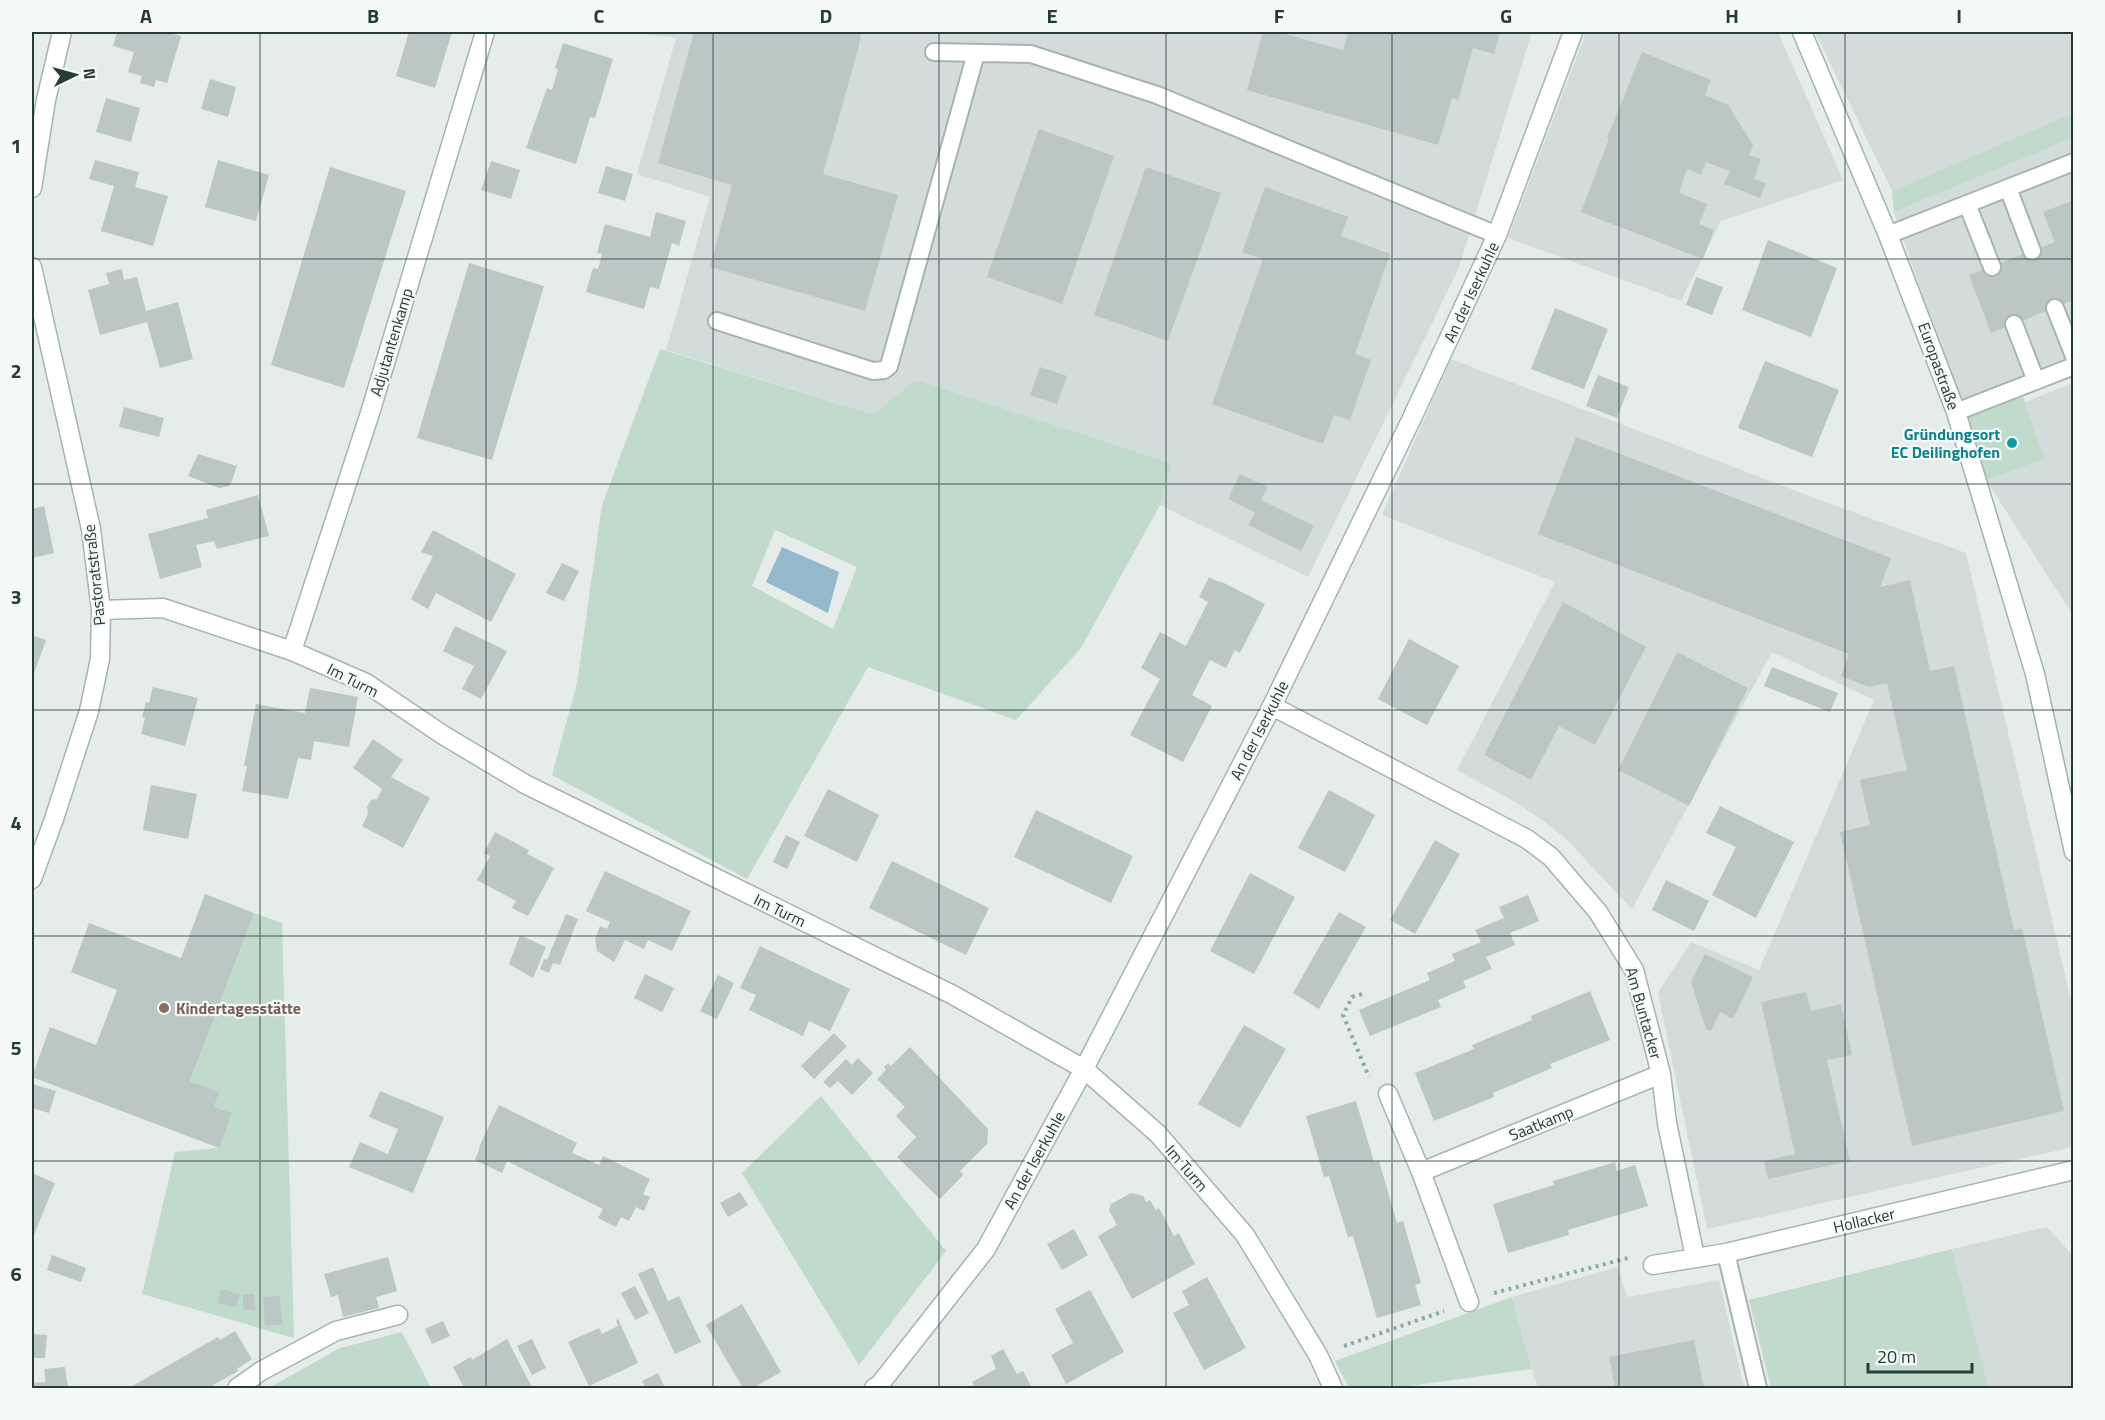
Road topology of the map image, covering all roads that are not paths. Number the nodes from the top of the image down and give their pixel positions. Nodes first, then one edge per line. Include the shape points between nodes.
1 (62, 32) edge
2 (485, 32) edge
3 (1572, 32) edge
4 (1802, 32) edge
5 (934, 52) dead end
6 (976, 52) junction
7 (2073, 162) edge
8 (2008, 188) junction
9 (32, 189) edge
10 (1967, 204) junction
11 (1497, 235) junction
12 (1888, 235) junction
13 (2032, 251) dead end
14 (1992, 267) dead end
15 (32, 273) edge
16 (2055, 308) dead end
17 (717, 321) dead end
18 (2014, 324) dead end
19 (2073, 356) edge
20 (2073, 366) edge
21 (2036, 381) junction
22 (1956, 412) junction
23 (101, 610) junction
24 (292, 651) junction
25 (1272, 706) junction
26 (2073, 852) edge
27 (32, 879) edge
28 (1084, 1069) junction
29 (1661, 1074) junction
30 (1388, 1094) road end
31 (2073, 1170) edge
32 (1421, 1172) junction
33 (1726, 1253) junction
34 (1695, 1257) junction
35 (1653, 1265) dead end
36 (1469, 1302) dead end
37 (398, 1316) dead end
38 (879, 1387) edge
39 (237, 1389) edge
40 (1333, 1389) edge
41 (1758, 1389) edge

1 - 9 street
2 - 24 street, Adjutantenkamp
3 - 11 street, An der Iserkuhle
4 - 12 street, Europastraße
5 - 6 lane
6 - 11 lane via 1031,54 1157,95
6 - 17 lane via 889,366 873,371
7 - 8 lane
8 - 10 lane
8 - 13 lane
10 - 12 lane
10 - 14 lane
11 - 25 street, An der Iserkuhle
12 - 22 street, Europastraße
15 - 23 street, Pastoratstraße via 91,529
16 - 19 lane
18 - 21 lane
20 - 21 lane
21 - 22 lane
22 - 26 street, Europastraße via 2035,674
23 - 24 street, Im Turm via 163,608
23 - 27 street, Pastoratstraße via 100,659 89,711
24 - 28 street, Im Turm via 366,683 525,784 953,995
25 - 28 street, An der Iserkuhle
25 - 29 street, Am Buntacker via 1527,839 1551,857 1598,912 1634,970
28 - 38 street, An der Iserkuhle via 986,1249
28 - 40 street, Im Turm via 1158,1134 1245,1235 1318,1355
29 - 32 street, Saatkamp
29 - 34 street, Am Buntacker via 1667,1123
30 - 32 street
31 - 33 street, Hollacker
32 - 36 street
33 - 34 street, Hollacker
33 - 41 lane
34 - 35 street, Hollacker
37 - 39 street via 336,1331 261,1371

